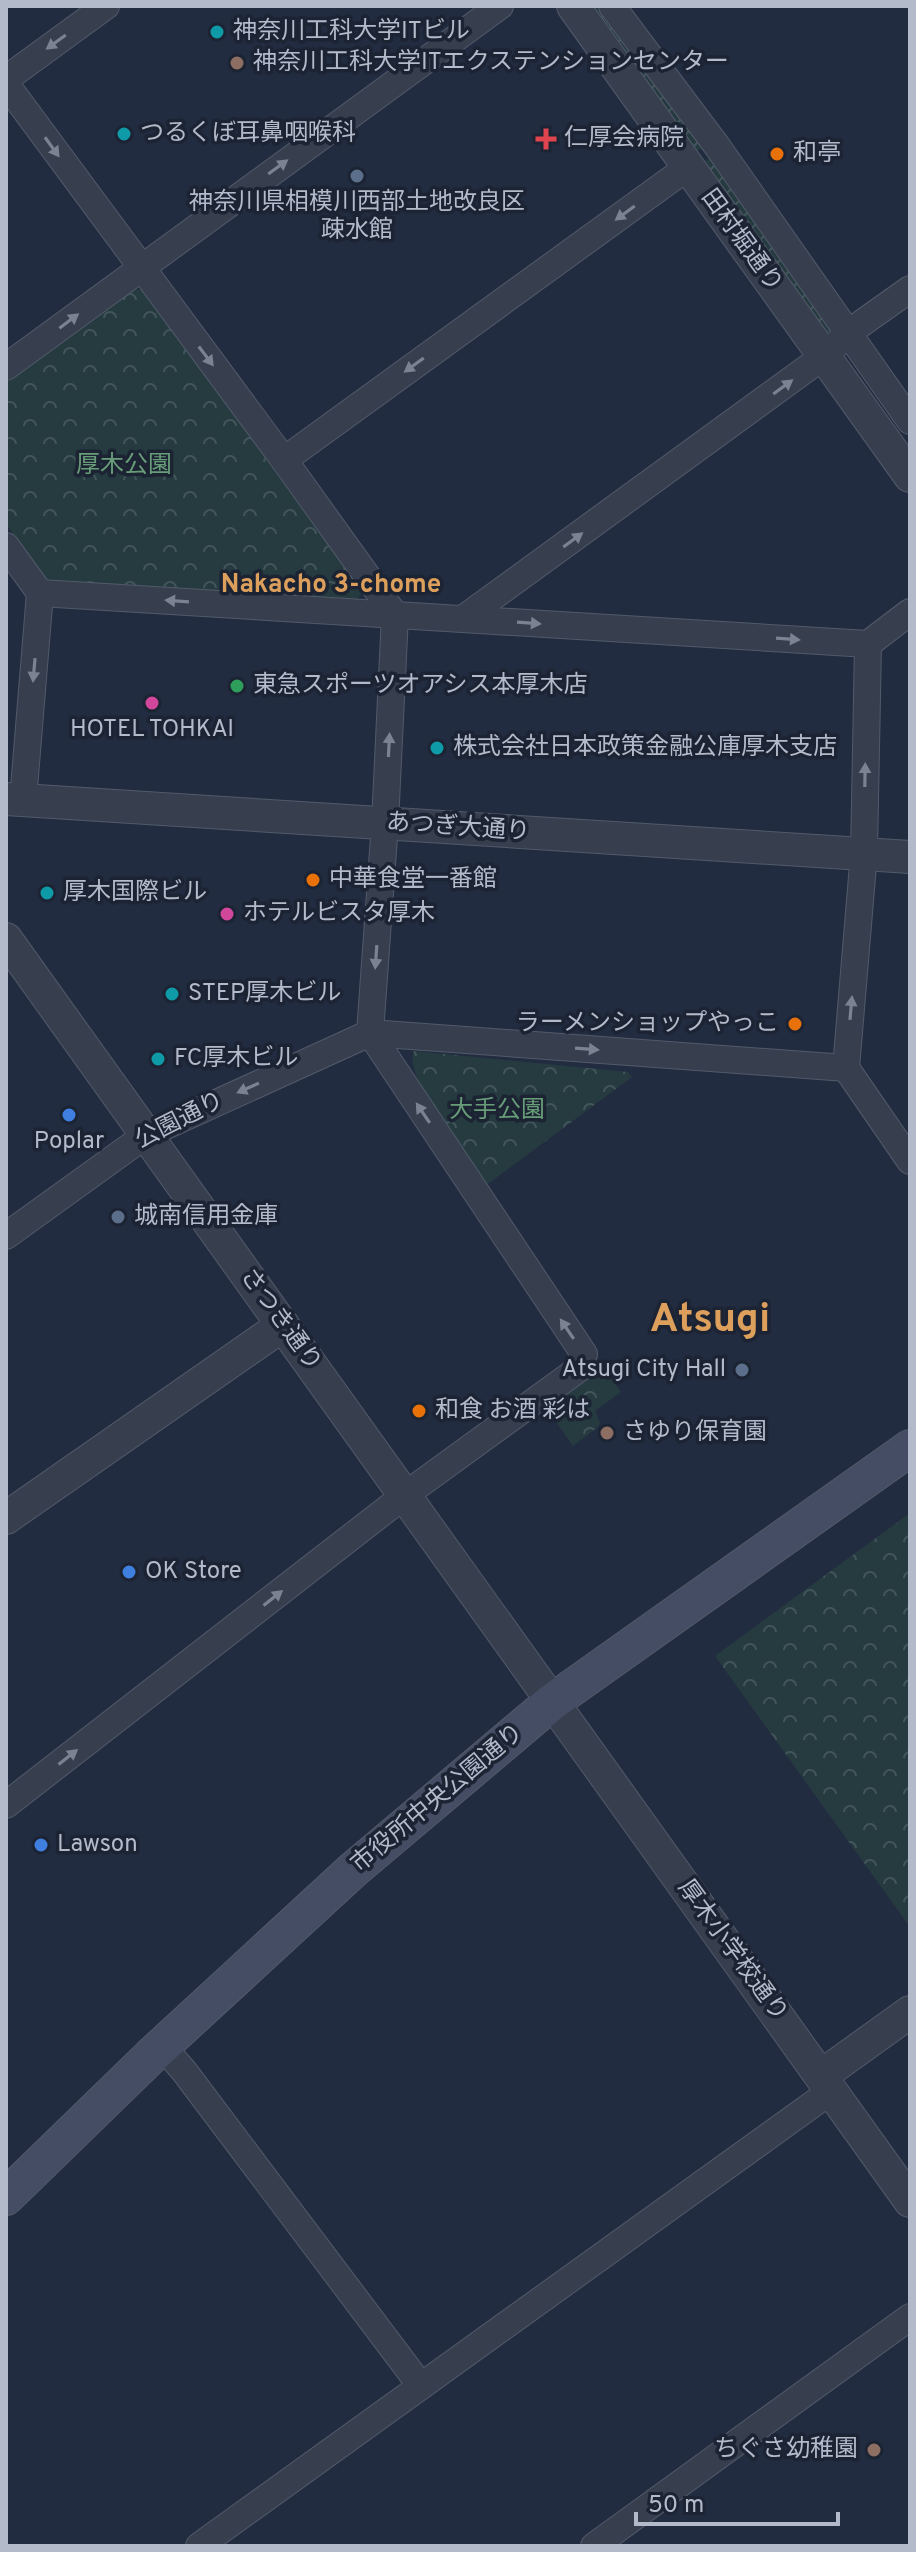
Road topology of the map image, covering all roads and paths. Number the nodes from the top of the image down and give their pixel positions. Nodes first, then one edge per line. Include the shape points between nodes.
1 (106, 6) edge
2 (500, 6) edge
3 (573, 6) edge
4 (612, 6) edge
5 (6, 81) edge
6 (688, 167) junction
7 (140, 268) junction
8 (910, 289) edge
9 (848, 333) junction
10 (824, 356) junction
11 (6, 367) edge
12 (910, 421) edge
13 (284, 460) junction
14 (910, 476) edge
15 (6, 546) edge
16 (40, 593) junction
17 (910, 612) edge
18 (395, 615) junction
19 (464, 618) junction
20 (868, 644) junction
21 (14, 799) edge
22 (385, 823) junction
23 (864, 853) junction
24 (910, 857) edge
25 (6, 939) edge
26 (370, 1033) junction
27 (846, 1068) junction
28 (146, 1135) junction
29 (908, 1153) edge
30 (6, 1236) edge
31 (283, 1325) junction
32 (910, 1448) edge
33 (405, 1495) junction
34 (6, 1518) edge
35 (552, 1702) junction
36 (6, 1805) edge
37 (910, 2012) edge
38 (162, 2046) junction
39 (826, 2083) junction
40 (6, 2197) edge
41 (910, 2201) edge
42 (910, 2317) edge
43 (421, 2386) junction
44 (199, 2546) edge
45 (594, 2546) edge

1 -> 5 street
7 -> 2 street
3 - 6 street, 田村堀通り
4 - 9 street
5 -> 7 street
6 - 10 street, 田村堀通り
6 -> 13 street
11 -> 7 street
7 -> 13 street
8 - 9 street
9 - 10 street
9 - 12 street
10 - 14 street, 田村堀通り
19 -> 10 street
13 - 18 street
15 - 16 street
18 -> 16 street
16 -> 21 street
17 - 20 street
18 - 19 street
22 -> 18 street
19 -> 20 street
23 -> 20 street
21 - 22 street, あつぎ大通り
22 - 23 street, あつぎ大通り
22 -> 26 street
23 - 24 street, あつぎ大通り
27 -> 23 street
25 - 28 street, さつき通り
26 -> 27 street
26 -> 28 street, 公園通り
33 -> 26 street via 580,1368 584,1354
27 - 29 street
28 - 30 street, 公園通り
28 - 31 street, さつき通り
31 - 33 street, さつき通り
31 - 34 street
32 - 35 main road, 市役所中央公園通り
33 - 35 street, さつき通り
36 -> 33 street
35 - 38 main road, 市役所中央公園通り via 353,1870
35 - 39 street, 厚木小学校通り
37 - 39 street
38 - 40 main road, 市役所中央公園通り
38 - 43 street
39 - 41 street, 厚木小学校通り
39 - 43 street
42 - 45 street
43 - 44 street

